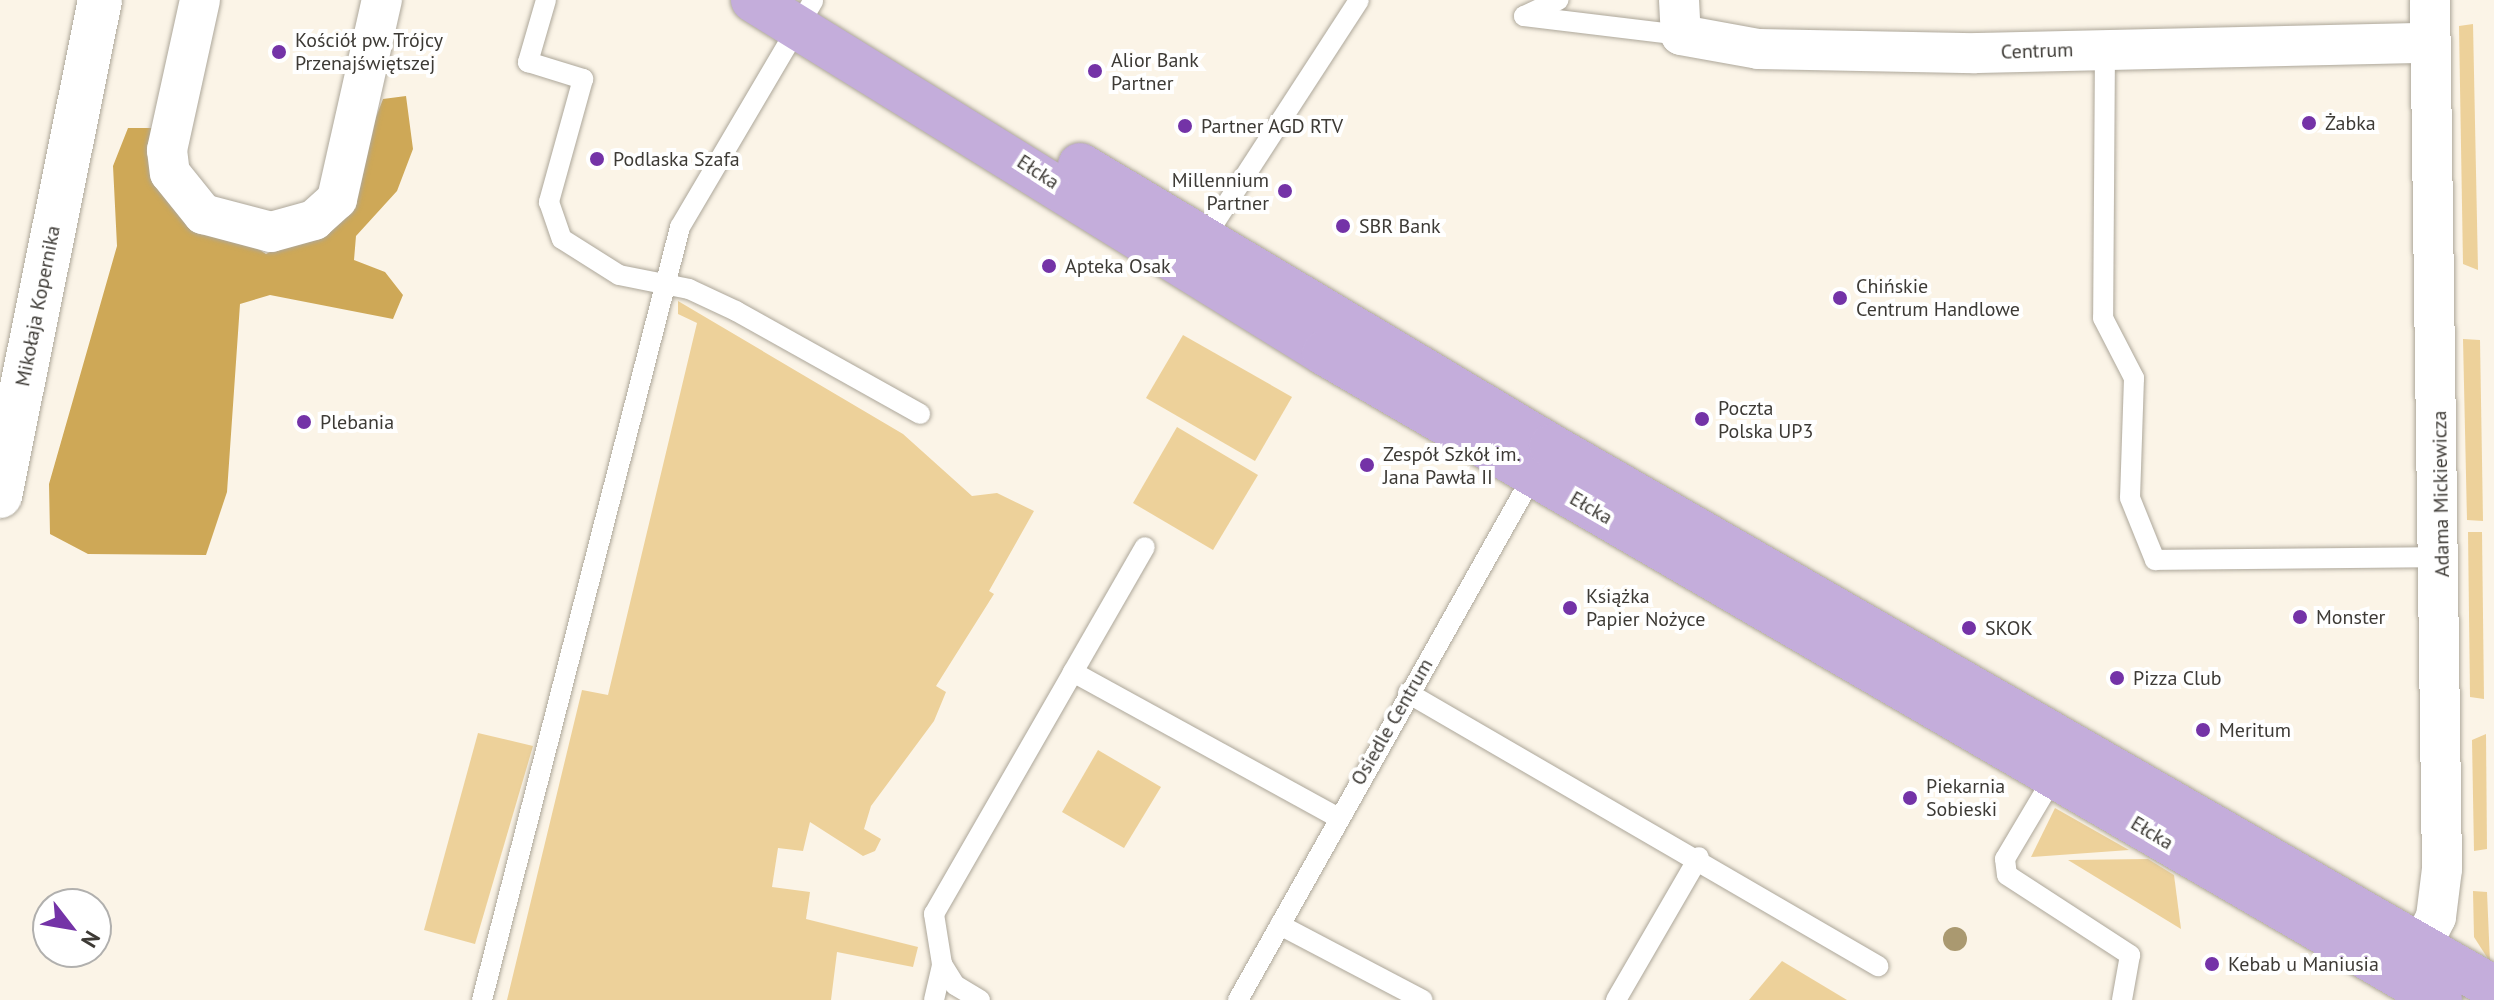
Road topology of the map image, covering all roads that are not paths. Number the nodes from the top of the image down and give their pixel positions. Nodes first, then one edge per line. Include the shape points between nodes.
1 (80, 0) edge
2 (100, 0) edge
3 (200, 0) edge
4 (382, 0) edge
5 (546, 0) edge
6 (753, 0) edge
7 (1359, 0) edge
8 (1558, 0) edge
9 (2430, 0) edge
10 (808, 8) edge
11 (1680, 18) edge
12 (2430, 43) junction
13 (2105, 49) junction
14 (67, 164) junction
15 (1194, 255) junction
16 (666, 284) junction
17 (920, 414) dead end
18 (1542, 460) junction
19 (0, 496) edge
20 (1145, 547) dead end
21 (2443, 557) junction
22 (1073, 672) junction
23 (1408, 693) junction
24 (2064, 760) junction
25 (1337, 817) junction
26 (1699, 857) junction
27 (1280, 925) junction
28 (942, 964) junction
29 (1878, 966) dead end
30 (2422, 975) edge
31 (2494, 988) edge
32 (482, 1000) edge
33 (934, 1000) edge
34 (980, 1000) edge
35 (1238, 1000) edge
36 (1423, 1000) edge
37 (1616, 1000) edge
38 (2122, 1000) edge

1 - 14 main road, Mikołaja Kopernika
2 - 14 main road, Mikołaja Kopernika
3 - 4 street via 167,150 170,173 203,214 271,232 314,220 337,199
5 - 16 lane via 528,62 583,79 551,187 553,222 587,261
6 - 10 main road, Ełcka
7 - 15 lane
8 - 11 lane via 1524,16
9 - 12 street, Adama Mickiewicza
10 - 15 main road, Ełcka
10 - 16 lane via 680,227
11 - 13 street, Centrum via 1758,49
12 - 13 street, Centrum
12 - 21 street, Adama Mickiewicza
13 - 21 lane via 2103,318 2134,378 2130,498 2155,560
14 - 19 main road, Mikołaja Kopernika
15 - 18 main road, Ełcka
16 - 17 lane via 736,311
16 - 32 lane
18 - 23 lane, Osiedle Centrum
18 - 24 main road, Ełcka
20 - 22 lane
21 - 30 street, Adama Mickiewicza via 2441,894
22 - 25 lane
22 - 28 lane via 947,885 933,924
23 - 25 lane, Osiedle Centrum
23 - 26 lane
24 - 30 main road, Ełcka
24 - 38 lane via 2005,859 2007,875 2130,955
25 - 27 lane, Osiedle Centrum
26 - 29 lane
26 - 37 lane
27 - 35 lane, Osiedle Centrum
27 - 36 lane
28 - 33 lane
28 - 34 lane via 955,985
30 - 31 main road, Ełcka

